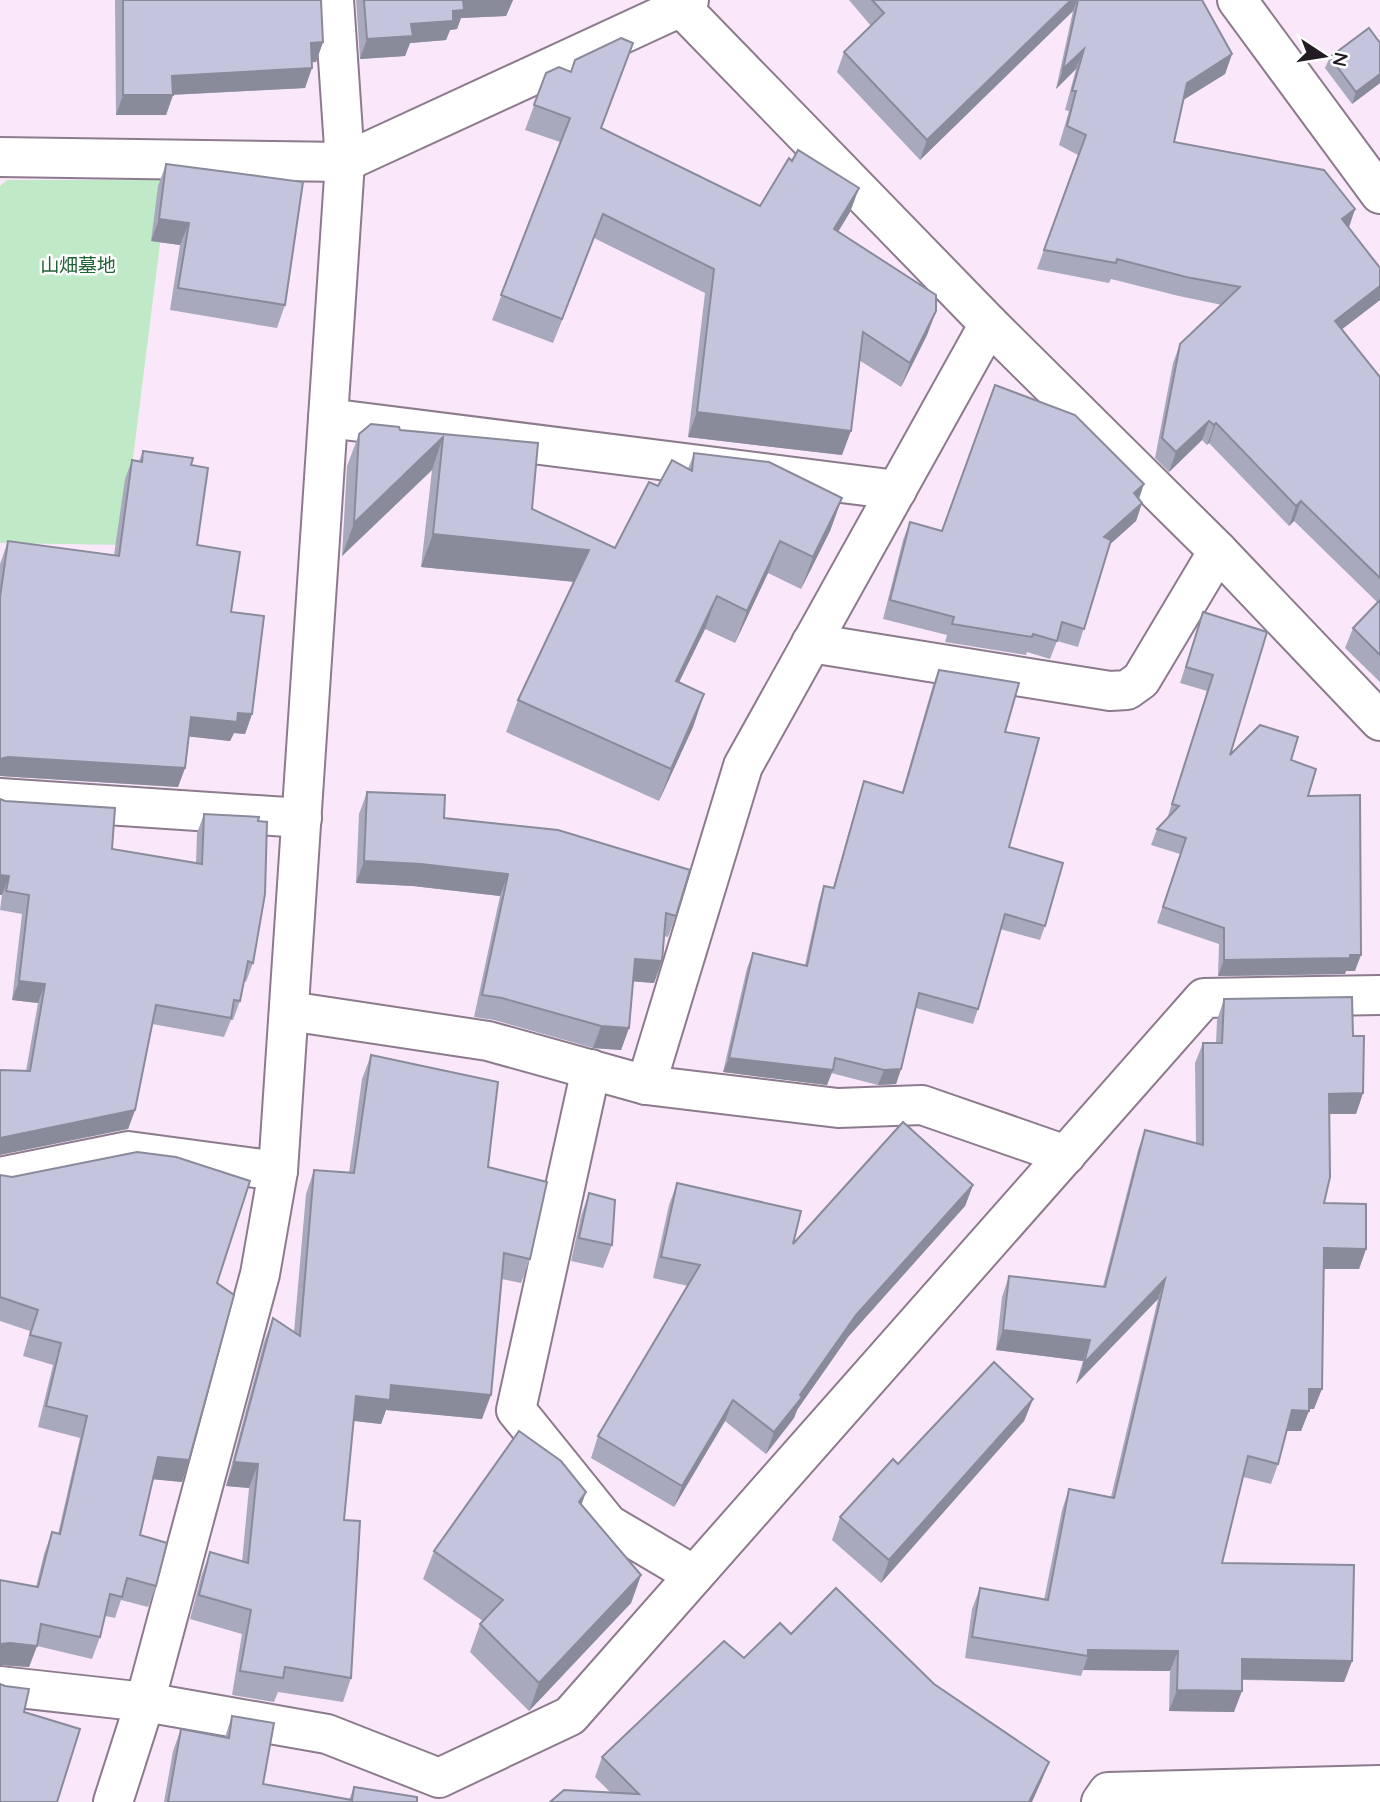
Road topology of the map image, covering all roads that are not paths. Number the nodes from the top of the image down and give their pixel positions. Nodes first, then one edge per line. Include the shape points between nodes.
1 (334, 0) edge
2 (1237, 0) edge
3 (685, 3) edge
4 (0, 157) edge
5 (345, 162) junction
6 (1380, 194) edge
7 (989, 324) junction
8 (328, 418) junction
9 (897, 490) junction
10 (1218, 551) junction
11 (811, 643) junction
12 (1380, 721) edge
13 (0, 798) edge
14 (302, 818) junction
15 (1380, 995) edge
16 (289, 1011) junction
17 (591, 1069) junction
18 (646, 1085) junction
19 (1066, 1155) junction
20 (278, 1171) junction
21 (0, 1177) edge
22 (694, 1575) junction
23 (0, 1686) edge
24 (145, 1702) junction
25 (1380, 1786) edge
26 (438, 1790) edge
27 (113, 1802) edge
28 (1101, 1802) edge

1 - 5 street
2 - 6 street
3 - 5 street
3 - 7 street
4 - 5 street
5 - 8 street
7 - 9 street
7 - 10 street
8 - 9 street
8 - 14 street
9 - 11 street
10 - 11 street via 1141,680 1127,690
10 - 12 street
11 - 18 street via 743,766
13 - 14 street
14 - 16 street
15 - 19 street via 1204,998
16 - 17 street via 488,1041
16 - 20 street
17 - 18 street
17 - 22 street via 516,1410 608,1524
18 - 19 street via 838,1108 922,1105
19 - 22 street
20 - 21 street via 128,1151
20 - 24 street via 260,1274
22 - 26 street via 570,1716
23 - 24 street
24 - 26 street via 327,1734
24 - 27 street
25 - 28 street via 1108,1792

